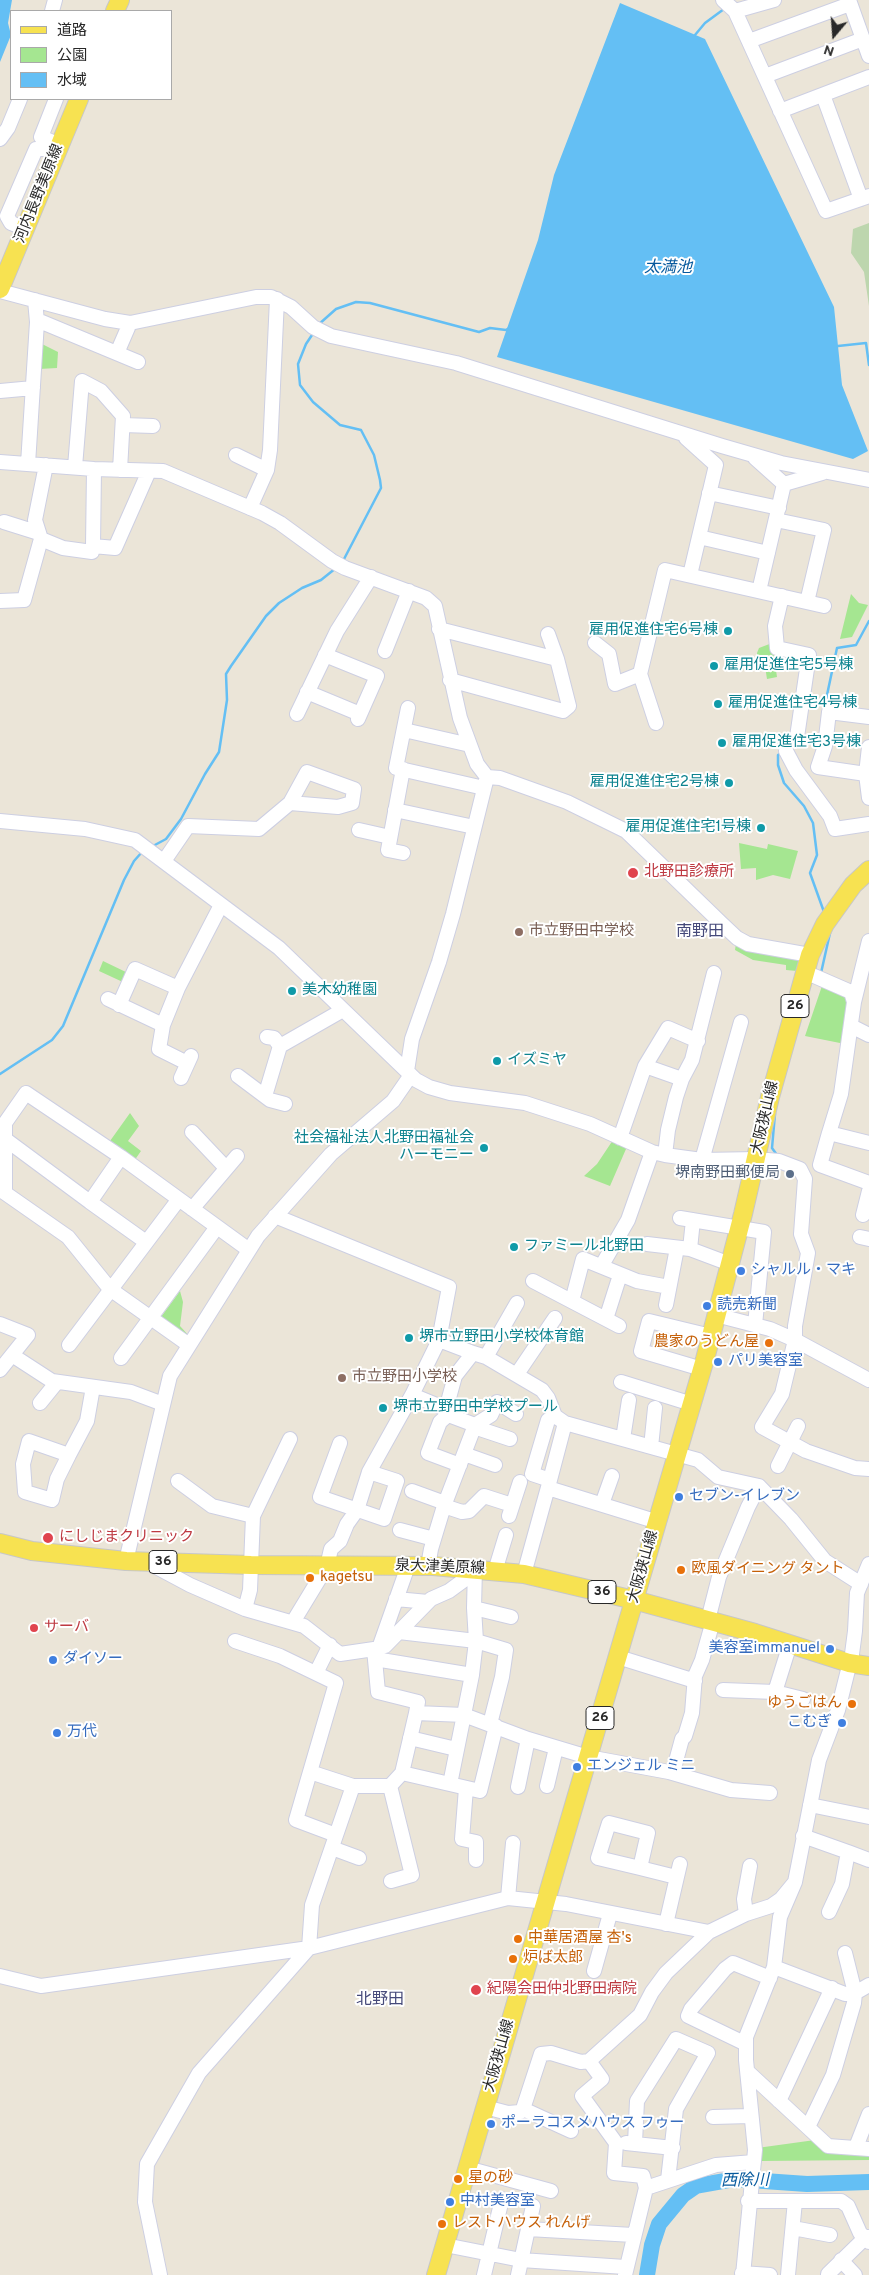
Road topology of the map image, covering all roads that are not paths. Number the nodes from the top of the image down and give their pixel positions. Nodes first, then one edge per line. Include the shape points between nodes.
1 (723, 0) edge
2 (774, 0) edge
3 (849, 2) edge
4 (735, 11) junction
5 (863, 39) junction
6 (749, 40) junction
7 (869, 56) edge
8 (765, 76) junction
9 (869, 77) edge
10 (823, 95) junction
11 (20, 100) edge
12 (56, 100) edge
13 (79, 100) edge
14 (780, 111) junction
15 (0, 139) edge
16 (58, 149) junction
17 (865, 198) edge
18 (0, 290) edge
19 (277, 299) junction
20 (35, 300) junction
21 (37, 320) junction
22 (130, 323) junction
23 (117, 353) junction
24 (138, 362) dead end
25 (33, 388) junction
26 (0, 391) edge
27 (123, 425) junction
28 (153, 426) dead end
29 (681, 434) junction
30 (751, 454) junction
31 (236, 456) dead end
32 (0, 462) edge
33 (28, 464) junction
34 (46, 465) junction
35 (75, 467) junction
36 (94, 469) junction
37 (120, 470) junction
38 (267, 470) junction
39 (149, 471) junction
40 (826, 472) junction
41 (869, 480) edge
42 (784, 484) junction
43 (710, 493) junction
44 (250, 508) junction
45 (777, 514) junction
46 (4, 522) dead end
47 (40, 536) junction
48 (699, 537) junction
49 (92, 552) dead end
50 (768, 553) junction
51 (690, 575) junction
52 (371, 577) junction
53 (408, 591) junction
54 (759, 591) junction
55 (782, 596) junction
56 (0, 601) edge
57 (807, 602) junction
58 (824, 606) dead end
59 (439, 629) junction
60 (548, 634) dead end
61 (595, 643) dead end
62 (386, 651) dead end
63 (325, 654) junction
64 (557, 658) junction
65 (640, 674) junction
66 (450, 680) junction
67 (307, 692) junction
68 (408, 708) dead end
69 (297, 714) dead end
70 (869, 717) edge
71 (656, 723) dead end
72 (404, 730) junction
73 (797, 737) dead end
74 (470, 745) junction
75 (869, 747) edge
76 (786, 750) dead end
77 (403, 769) junction
78 (866, 774) junction
79 (485, 783) junction
80 (869, 798) edge
81 (290, 803) dead end
82 (395, 810) junction
83 (0, 821) edge
84 (869, 824) edge
85 (474, 827) junction
86 (359, 830) dead end
87 (390, 837) junction
88 (403, 853) dead end
89 (164, 861) junction
90 (869, 870) edge
91 (222, 905) junction
92 (869, 941) edge
93 (807, 963) junction
94 (714, 973) dead end
95 (178, 988) junction
96 (854, 1002) junction
97 (343, 1010) junction
98 (741, 1022) dead end
99 (163, 1025) junction
100 (851, 1026) junction
101 (869, 1035) edge
102 (267, 1037) dead end
103 (698, 1041) junction
104 (280, 1046) junction
105 (645, 1066) junction
106 (409, 1073) junction
107 (238, 1076) dead end
108 (181, 1078) dead end
109 (682, 1079) junction
110 (265, 1096) junction
111 (285, 1104) dead end
112 (192, 1132) dead end
113 (830, 1133) junction
114 (620, 1138) junction
115 (5, 1139) junction
116 (869, 1143) edge
117 (659, 1154) junction
118 (237, 1156) dead end
119 (121, 1158) junction
120 (756, 1159) junction
121 (702, 1160) junction
122 (820, 1165) junction
123 (226, 1168) junction
124 (803, 1175) junction
125 (869, 1183) edge
126 (869, 1191) edge
127 (179, 1199) junction
128 (90, 1202) junction
129 (192, 1209) junction
130 (863, 1215) dead end
131 (275, 1216) junction
132 (217, 1227) junction
133 (739, 1228) junction
134 (146, 1242) junction
135 (647, 1244) dead end
136 (684, 1249) junction
137 (249, 1250) junction
138 (730, 1264) junction
139 (602, 1265) junction
140 (620, 1275) junction
141 (532, 1281) dead end
142 (669, 1286) junction
143 (110, 1289) junction
144 (572, 1301) junction
145 (517, 1303) dead end
146 (666, 1305) dead end
147 (716, 1315) junction
148 (151, 1318) junction
149 (555, 1318) dead end
150 (606, 1319) junction
151 (0, 1324) edge
152 (755, 1325) junction
153 (619, 1326) dead end
154 (711, 1336) junction
155 (439, 1340) junction
156 (795, 1340) junction
157 (69, 1345) dead end
158 (190, 1345) junction
159 (12, 1355) junction
160 (479, 1355) junction
161 (121, 1358) dead end
162 (702, 1369) junction
163 (0, 1370) edge
164 (517, 1374) junction
165 (869, 1380) edge
166 (57, 1382) junction
167 (621, 1382) dead end
168 (93, 1387) junction
169 (412, 1395) junction
170 (629, 1400) dead end
171 (40, 1403) dead end
172 (163, 1404) junction
173 (692, 1404) junction
174 (655, 1408) dead end
175 (448, 1411) junction
176 (516, 1414) dead end
177 (560, 1420) junction
178 (474, 1426) junction
179 (798, 1426) dead end
180 (290, 1439) dead end
181 (510, 1439) dead end
182 (623, 1439) junction
183 (790, 1442) junction
184 (340, 1443) dead end
185 (651, 1447) junction
186 (677, 1454) junction
187 (70, 1455) dead end
188 (462, 1459) junction
189 (495, 1465) dead end
190 (778, 1466) dead end
191 (869, 1469) edge
192 (369, 1472) junction
193 (612, 1476) dead end
194 (178, 1481) dead end
195 (520, 1482) dead end
196 (549, 1484) junction
197 (759, 1486) junction
198 (412, 1491) dead end
199 (444, 1504) junction
200 (602, 1504) junction
201 (357, 1510) junction
202 (254, 1516) junction
203 (658, 1522) junction
204 (400, 1530) dead end
205 (506, 1535) dead end
206 (434, 1539) junction
207 (0, 1543) edge
208 (126, 1561) junction
209 (146, 1562) junction
210 (869, 1564) edge
211 (251, 1565) junction
212 (327, 1566) junction
213 (408, 1566) junction
214 (428, 1566) junction
215 (475, 1568) junction
216 (495, 1570) junction
217 (524, 1574) junction
218 (860, 1584) junction
219 (396, 1599) junction
220 (634, 1600) junction
221 (428, 1602) junction
222 (474, 1608) junction
223 (245, 1609) junction
224 (511, 1617) dead end
225 (710, 1621) junction
226 (293, 1622) junction
227 (399, 1632) junction
228 (235, 1641) dead end
229 (476, 1641) junction
230 (790, 1644) junction
231 (330, 1645) junction
232 (376, 1652) junction
233 (618, 1657) junction
234 (849, 1663) junction
235 (869, 1666) edge
236 (316, 1673) junction
237 (472, 1675) junction
238 (695, 1680) junction
239 (723, 1690) dead end
240 (776, 1692) junction
241 (803, 1699) dead end
242 (416, 1713) junction
243 (464, 1715) junction
244 (493, 1725) junction
245 (410, 1738) junction
246 (528, 1739) junction
247 (556, 1748) junction
248 (456, 1749) junction
249 (588, 1757) junction
250 (310, 1772) junction
251 (673, 1772) junction
252 (402, 1773) junction
253 (450, 1784) junction
254 (353, 1786) junction
255 (390, 1786) junction
256 (547, 1786) dead end
257 (518, 1787) dead end
258 (466, 1788) junction
259 (770, 1793) dead end
260 (810, 1805) junction
261 (869, 1817) edge
262 (802, 1836) junction
263 (334, 1842) junction
264 (513, 1842) dead end
265 (848, 1852) junction
266 (359, 1858) dead end
267 (476, 1860) dead end
268 (869, 1860) edge
269 (750, 1866) dead end
270 (640, 1868) dead end
271 (391, 1881) dead end
272 (795, 1882) junction
273 (508, 1898) junction
274 (546, 1901) junction
275 (770, 1906) junction
276 (829, 1912) dead end
277 (610, 1914) junction
278 (746, 1914) junction
279 (780, 1917) junction
280 (666, 1924) junction
281 (709, 1932) junction
282 (309, 1948) junction
283 (845, 1953) dead end
284 (594, 1971) dead end
285 (772, 1972) junction
286 (0, 1976) edge
287 (869, 1985) edge
288 (832, 1988) junction
289 (854, 1993) junction
290 (746, 2044) junction
291 (589, 2061) junction
292 (748, 2072) junction
293 (779, 2100) junction
294 (485, 2107) junction
295 (523, 2108) junction
296 (869, 2114) edge
297 (750, 2116) junction
298 (713, 2117) dead end
299 (808, 2128) junction
300 (571, 2132) dead end
301 (616, 2143) junction
302 (635, 2143) junction
303 (673, 2148) junction
304 (863, 2148) edge
305 (753, 2166) junction
306 (467, 2168) junction
307 (668, 2180) junction
308 (646, 2188) junction
309 (552, 2191) dead end
310 (749, 2197) junction
311 (502, 2199) dead end
312 (795, 2201) junction
313 (533, 2206) dead end
314 (793, 2228) junction
315 (528, 2229) junction
316 (633, 2235) junction
317 (830, 2235) dead end
318 (868, 2239) edge
319 (445, 2245) junction
320 (488, 2255) junction
321 (521, 2260) junction
322 (841, 2260) junction
323 (625, 2271) edge
324 (742, 2274) edge
325 (828, 2274) dead end
326 (160, 2275) edge
327 (436, 2275) edge
328 (484, 2275) edge
329 (518, 2275) edge
330 (770, 2275) edge
331 (788, 2275) edge
332 (855, 2275) edge

1 - 4 street
2 - 4 street
3 - 5 street
3 - 6 street
4 - 6 street
5 - 7 street
5 - 8 street
6 - 8 street
8 - 14 street
9 - 10 street
10 - 14 street
10 - 17 street
11 - 15 street
12 - 16 street via 41,137
13 - 16 main road, 河内長野美原線
14 - 17 street via 826,212
16 - 18 main road, 河内長野美原線
18 - 20 street
19 - 22 street via 256,297
19 - 29 street via 313,327 331,336 456,363
19 - 38 street
20 - 21 street
20 - 22 street
21 - 23 street
21 - 25 street
22 - 23 street
23 - 24 street
25 - 26 street
25 - 33 street
27 - 28 street
27 - 35 street via 123,416 101,391 82,381
27 - 37 street
29 - 30 street
29 - 43 street via 716,465
30 - 40 street
30 - 42 street
31 - 38 street
32 - 33 street
33 - 34 street
34 - 35 street
34 - 47 street via 35,520
35 - 36 street
36 - 37 street
36 - 39 street via 93,546 115,548
37 - 39 street
38 - 44 street
39 - 44 street via 163,471
40 - 41 street
40 - 42 street
42 - 45 street
43 - 45 street
43 - 48 street
44 - 52 street via 280,523 332,561
45 - 50 street
45 - 57 street via 824,530
46 - 47 street
47 - 49 street via 63,548
47 - 56 street via 24,600
48 - 50 street
48 - 51 street
50 - 54 street
51 - 54 street
51 - 65 street via 665,570
52 - 53 street
52 - 63 street
53 - 59 street via 426,598 435,606
53 - 62 street
54 - 55 street
55 - 57 street
55 - 73 street via 775,626 777,648 809,655
57 - 58 street
59 - 64 street
59 - 66 street
60 - 64 street
61 - 65 street via 609,654 615,684
63 - 67 street
63 - 67 street via 377,676 359,717
64 - 66 street via 569,706 563,711
65 - 71 street
66 - 74 street
67 - 69 street
68 - 72 street
70 - 78 street via 829,712 825,746 818,767
72 - 74 street
72 - 77 street via 396,768
74 - 79 street
75 - 78 street
76 - 84 street via 796,770 830,816 835,829
77 - 79 street
77 - 82 street
78 - 80 street
79 - 85 street
79 - 93 street via 500,778 567,802 626,831 737,938
81 - 89 street via 259,829 188,826
82 - 85 street
82 - 87 street
83 - 89 street via 85,829 135,840
85 - 106 street via 439,962 412,1039
86 - 87 street
87 - 88 street via 388,850
89 - 91 street
90 - 93 main road, 大阪狭山線 / 26 via 853,885 825,924
91 - 95 street
91 - 97 street via 279,948
92 - 96 street
93 - 96 street via 851,992
93 - 120 main road, 大阪狭山線 / 26
94 - 103 street
95 - 99 street
95 - 99 street via 135,969 114,1002
96 - 100 street
97 - 104 street
97 - 106 street
98 - 121 street
99 - 108 street via 159,1049 189,1060
100 - 101 street
100 - 113 street via 841,1094
102 - 104 street via 274,1038
103 - 105 street via 668,1028
103 - 109 street
104 - 110 street
105 - 109 street
105 - 114 street
106 - 114 street via 429,1087 525,1103 590,1124
106 - 131 street via 393,1101 331,1154
107 - 110 street
109 - 117 street
110 - 111 street
112 - 123 street
113 - 116 street
113 - 122 street
114 - 117 street
115 - 119 street via 5,1123 26,1093
115 - 128 street
115 - 143 street via 6,1194 68,1237
117 - 121 street
117 - 139 street via 628,1220
118 - 123 street
119 - 127 street
119 - 128 street
120 - 121 street
120 - 124 street via 778,1161 800,1170
120 - 133 main road, 大阪狭山線 / 26
122 - 124 street
122 - 125 street
123 - 129 street
124 - 156 street via 801,1234 808,1253
126 - 130 street
127 - 129 street
127 - 134 street
128 - 134 street
129 - 132 street
131 - 137 street
131 - 155 street via 449,1287
132 - 137 street
132 - 148 street
133 - 136 street via 687,1219
133 - 138 main road, 大阪狭山線 / 26
133 - 152 street via 764,1232
134 - 143 street
135 - 136 street
136 - 138 street
136 - 142 street
137 - 158 street
138 - 147 main road, 大阪狭山線 / 26
139 - 140 street
139 - 144 street via 583,1260
140 - 142 street
140 - 150 street
141 - 144 street
142 - 146 street
143 - 148 street
143 - 157 street
144 - 150 street
145 - 160 street
147 - 152 street
147 - 154 main road, 大阪狭山線 / 26
148 - 158 street
148 - 161 street
149 - 164 street
150 - 153 street
151 - 159 street via 28,1335
152 - 156 street
154 - 162 main road, 大阪狭山線 / 26
154 - 162 street via 649,1321 641,1351
155 - 160 street
155 - 169 street
156 - 165 street
156 - 183 street via 782,1394 762,1427
158 - 172 street via 170,1376
159 - 163 street
159 - 166 street
160 - 164 street
160 - 175 street via 455,1376
162 - 173 main road, 大阪狭山線 / 26
164 - 177 street via 542,1390
166 - 168 street
166 - 171 street
167 - 173 street
168 - 172 street via 130,1392
168 - 187 street via 87,1421
169 - 175 street
169 - 192 street
170 - 182 street
172 - 208 street
173 - 186 main road, 大阪狭山線 / 26
174 - 185 street
175 - 178 street via 451,1416
175 - 188 street via 440,1422 428,1454
176 - 178 street via 498,1402 490,1415
177 - 182 street
177 - 196 street
177 - 196 street via 548,1420 532,1474
178 - 181 street
178 - 188 street
179 - 183 street
180 - 202 street
182 - 185 street
183 - 190 street
183 - 191 street via 855,1468
184 - 201 street via 320,1497
185 - 186 street
186 - 197 street via 698,1460 718,1477
186 - 203 main road, 大阪狭山線 / 26
188 - 189 street
188 - 199 street
192 - 201 street
192 - 201 street via 397,1480 384,1519
193 - 200 street
194 - 202 street via 212,1506
195 - 199 street via 510,1510 484,1496 469,1511 462,1512
196 - 200 street
196 - 217 street
197 - 218 street via 825,1561
197 - 225 street via 719,1577
198 - 199 street
199 - 206 street
200 - 203 street
201 - 212 street via 340,1541 331,1550
202 - 211 street
203 - 220 main road, 大阪狭山線 / 26
204 - 206 street
205 - 216 street
206 - 214 street
207 - 208 main road, 泉大津美原線 / 36 via 32,1551
208 - 209 main road, 泉大津美原線 / 36
209 - 211 main road, 泉大津美原線 / 36
209 - 223 street
210 - 218 street
211 - 212 main road, 泉大津美原線 / 36
211 - 223 street
212 - 213 main road, 泉大津美原線 / 36
212 - 226 street
213 - 214 main road, 泉大津美原線 / 36
213 - 219 street
214 - 215 main road, 泉大津美原線 / 36
215 - 216 main road, 泉大津美原線 / 36
215 - 221 street via 449,1591
215 - 222 street
216 - 217 main road, 泉大津美原線 / 36
217 - 220 main road, 泉大津美原線 / 36
218 - 234 street via 856,1593 855,1631
219 - 221 street
219 - 232 street
220 - 225 main road, 泉大津美原線 / 36
220 - 233 main road, 大阪狭山線 / 26
221 - 227 street
222 - 224 street
222 - 229 street
223 - 226 street
225 - 230 main road, 泉大津美原線 / 36
225 - 238 street
226 - 231 street
227 - 229 street
227 - 232 street
228 - 236 street via 280,1656
229 - 237 street
229 - 244 street via 506,1650
230 - 234 main road, 泉大津美原線 / 36
230 - 240 street
231 - 232 street via 340,1654
231 - 236 street
232 - 237 street
232 - 242 street via 378,1692 418,1702
233 - 238 street
233 - 249 main road, 大阪狭山線 / 26
234 - 235 main road, 泉大津美原線 / 36
234 - 260 street via 838,1710 819,1760
236 - 250 street via 336,1683
237 - 243 street
238 - 251 street via 692,1713
239 - 240 street
240 - 241 street
242 - 243 street
242 - 245 street
243 - 244 street
243 - 248 street
244 - 246 street
244 - 258 street via 480,1791
245 - 248 street
245 - 252 street
246 - 247 street
246 - 257 street
247 - 249 street
247 - 256 street
248 - 253 street
249 - 251 street
249 - 274 main road, 大阪狭山線 / 26
250 - 254 street
250 - 263 street via 296,1820
251 - 259 street via 731,1790
252 - 253 street
252 - 255 street
253 - 258 street
254 - 255 street
254 - 263 street
255 - 271 street via 412,1875
258 - 267 street via 462,1839 476,1842
260 - 261 street
260 - 262 street
262 - 265 street
262 - 272 street
263 - 266 street
263 - 282 street via 312,1904
264 - 273 street
265 - 268 street
265 - 276 street via 842,1884
269 - 278 street via 744,1899
270 - 280 street via 678,1870
272 - 275 street via 781,1899
272 - 279 street
273 - 274 street
273 - 282 street
274 - 277 street
274 - 294 main road, 大阪狭山線 / 26
275 - 278 street
275 - 279 street
277 - 280 street
277 - 284 street
278 - 281 street
279 - 285 street
280 - 281 street
281 - 291 street via 666,1973 640,2015
282 - 286 street via 41,1986
282 - 326 street via 199,2073 147,2164 145,2202
283 - 289 street
285 - 288 street
285 - 290 street
285 - 290 street via 732,1963 688,2016
287 - 289 street
288 - 289 street via 845,1994
288 - 293 street
289 - 299 street via 833,2075
290 - 292 street
291 - 295 street via 541,2054
291 - 301 street via 602,2079 582,2096
292 - 293 street
292 - 297 street
293 - 299 street
294 - 295 street via 508,2113 520,2112
294 - 306 main road, 大阪狭山線 / 26
295 - 300 street
296 - 304 street
297 - 298 street
297 - 305 street via 755,2150
299 - 304 street via 828,2146
301 - 302 street
301 - 308 street via 614,2173 643,2176
302 - 303 street
302 - 303 street via 637,2101 676,2039 708,2053 676,2109
303 - 307 street
305 - 307 street via 716,2164
305 - 310 street
306 - 309 street
306 - 319 main road, 大阪狭山線 / 26
307 - 308 street
308 - 316 street
310 - 312 street
310 - 324 street
311 - 320 street
312 - 314 street
312 - 318 street via 841,2201 848,2206 860,2233
313 - 315 street
314 - 317 street
314 - 331 street
315 - 316 street
315 - 321 street
316 - 323 street
318 - 322 street
319 - 320 street
319 - 327 main road, 大阪狭山線 / 26
320 - 321 street
320 - 328 street
321 - 323 street
321 - 329 street
322 - 325 street
322 - 332 street
324 - 330 street

